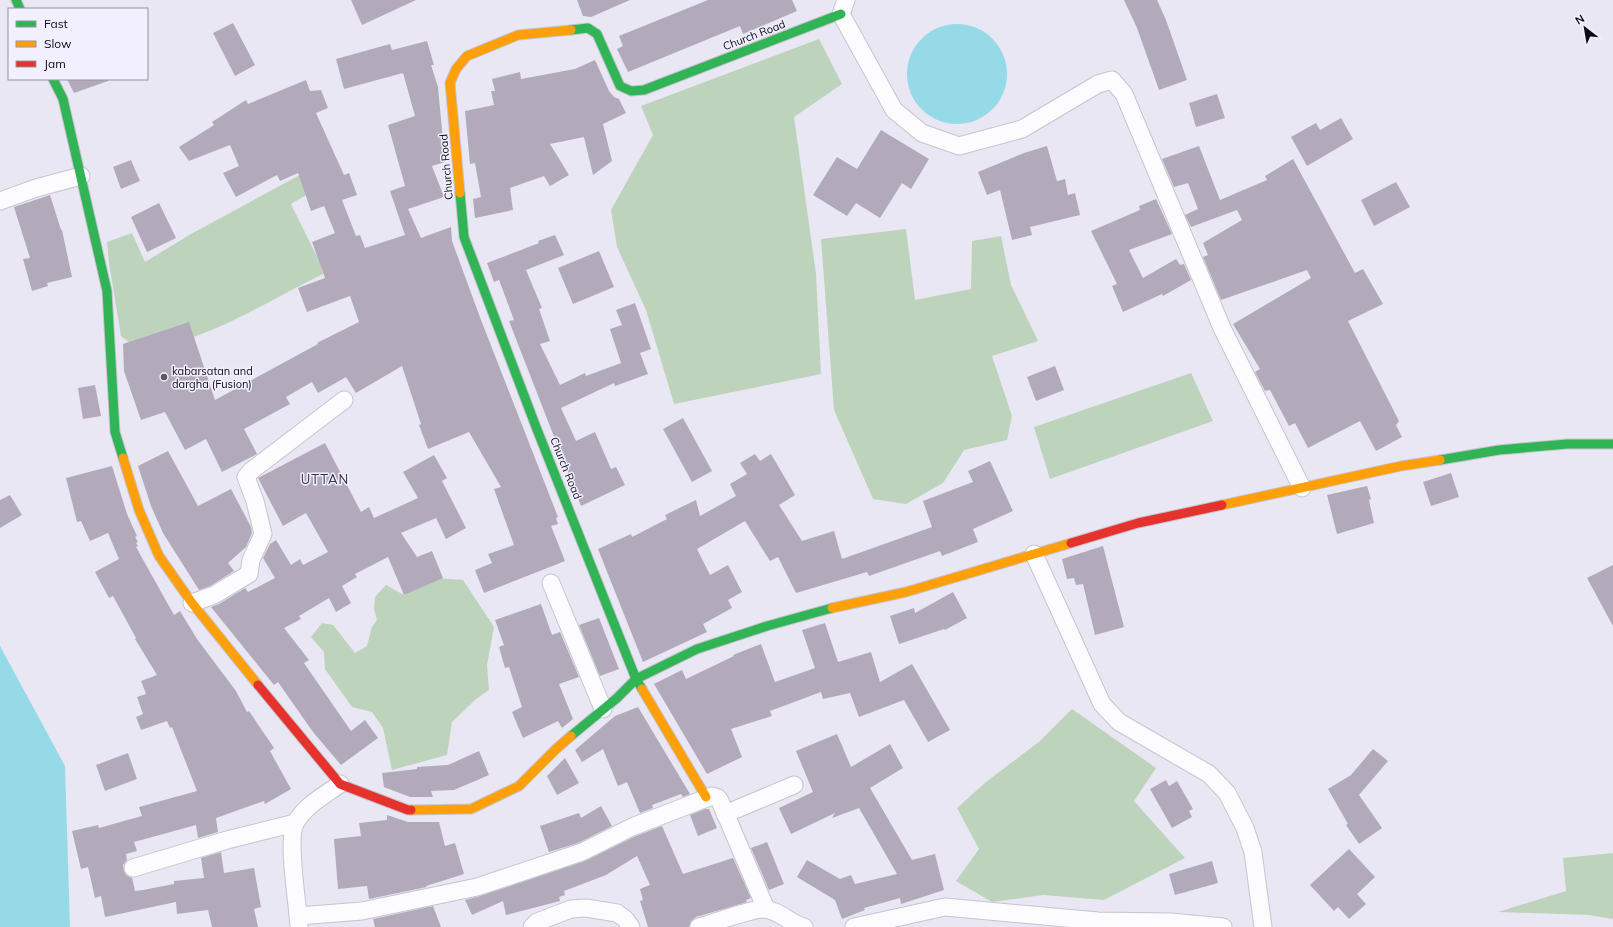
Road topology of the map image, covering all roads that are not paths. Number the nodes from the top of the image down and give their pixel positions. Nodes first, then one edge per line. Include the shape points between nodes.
1 (844, 7) edge
2 (54, 80) edge
3 (80, 176) junction
4 (0, 201) edge
5 (344, 400) dead end
6 (1613, 444) edge
7 (1302, 488) junction
8 (1034, 554) junction
9 (550, 583) dead end
10 (192, 603) junction
11 (636, 679) junction
12 (603, 709) junction
13 (340, 784) junction
14 (794, 785) dead end
15 (706, 797) junction
16 (725, 814) junction
17 (295, 823) junction
18 (133, 868) dead end
19 (766, 909) junction
20 (299, 921) edge
21 (532, 927) edge
22 (631, 927) edge
23 (699, 927) edge
24 (804, 927) edge
25 (854, 927) edge
26 (1223, 927) edge
27 (1264, 927) edge

1 - 7 street via 894,110 922,133 959,146 1022,129 1098,84 1112,80 1124,94 1222,328
1 - 11 street, Church Road via 644,90 631,91 620,86 597,34 588,28 518,35 467,56 456,69 450,82 464,237
2 - 3 street via 63,99
3 - 4 street
3 - 10 street via 107,291 115,432 139,510 159,556
5 - 10 street via 246,477 263,534 251,560 249,574 214,595
6 - 7 street via 1567,444 1499,450 1400,466
7 - 8 street via 1138,523
8 - 11 street via 906,592 767,626 697,649
8 - 27 street via 1102,704 1119,722 1209,774 1227,793 1253,852
9 - 12 street
10 - 13 street
11 - 12 street
11 - 15 street, Church Road
12 - 13 street via 518,786 471,809 408,810
13 - 17 street via 308,807
14 - 16 street
15 - 16 street via 718,798
15 - 20 street via 632,827 582,852 476,886 362,911
16 - 19 street
17 - 18 street
17 - 20 street via 291,843
19 - 23 street
19 - 24 street
21 - 22 street via 537,922 571,909 586,908 617,913
25 - 26 street via 945,907 1098,921 1171,922

